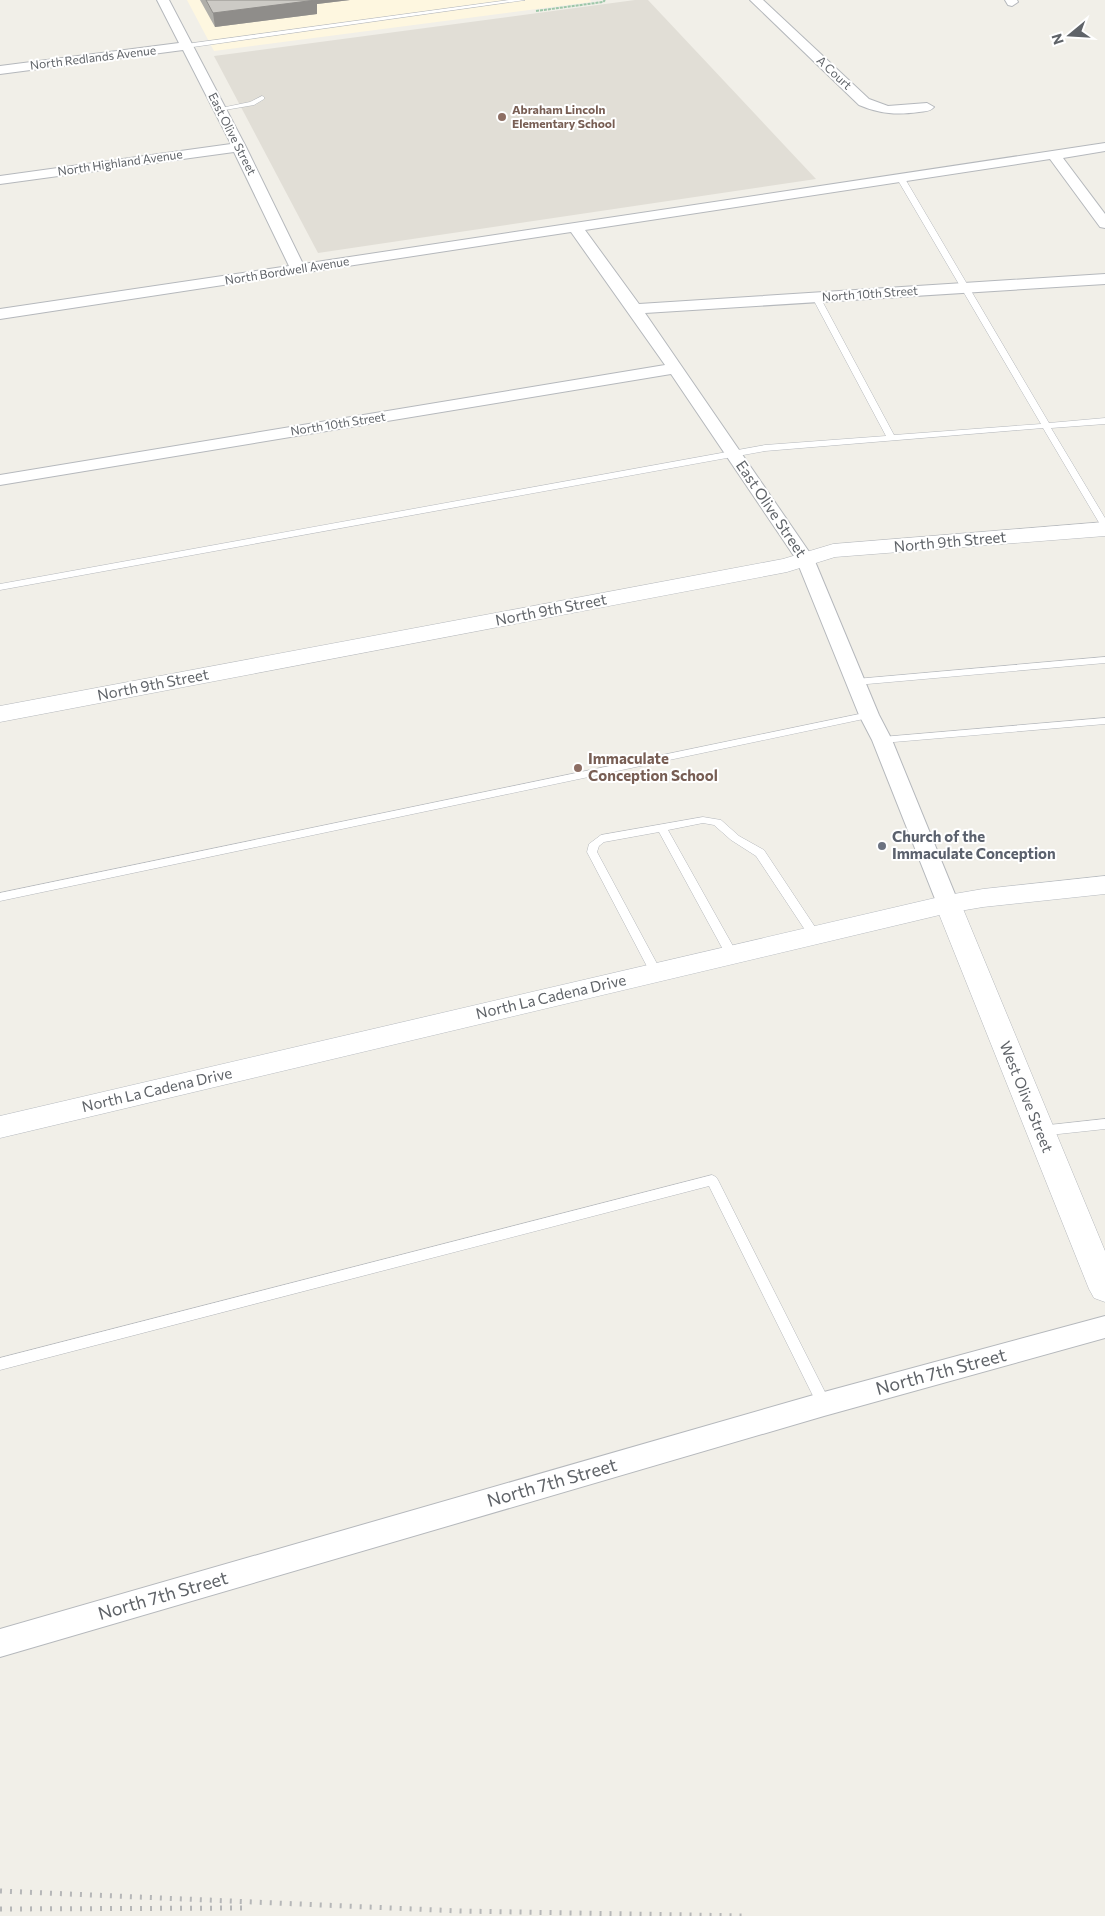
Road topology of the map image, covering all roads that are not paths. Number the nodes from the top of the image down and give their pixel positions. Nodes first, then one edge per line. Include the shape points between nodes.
1 (163, 0) edge
2 (522, 0) edge
3 (756, 0) edge
4 (186, 46) junction
5 (0, 70) edge
6 (262, 98) dead end
7 (927, 107) dead end
8 (219, 109) junction
9 (239, 147) junction
10 (1105, 147) edge
11 (1054, 155) junction
12 (900, 177) junction
13 (0, 180) edge
14 (1105, 224) edge
15 (575, 227) junction
16 (298, 270) junction
17 (1105, 279) edge
18 (965, 288) junction
19 (816, 298) junction
20 (635, 309) junction
21 (0, 314) edge
22 (676, 368) junction
23 (1105, 421) edge
24 (1046, 426) junction
25 (891, 438) junction
26 (734, 455) junction
27 (0, 480) edge
28 (1105, 528) edge
29 (805, 559) junction
30 (0, 587) edge
31 (1105, 660) edge
32 (856, 682) junction
33 (0, 714) edge
34 (869, 715) junction
35 (1105, 721) edge
36 (882, 740) junction
37 (662, 828) junction
38 (1105, 885) edge
39 (0, 897) edge
40 (948, 904) junction
41 (815, 936) junction
42 (732, 955) junction
43 (656, 973) junction
44 (1105, 1124) edge
45 (0, 1126) edge
46 (1040, 1131) junction
47 (1105, 1288) edge
48 (1105, 1327) edge
49 (0, 1364) edge
50 (824, 1404) junction
51 (0, 1643) edge

1 - 4 street, East Olive Street
2 - 4 lane
3 - 7 street, A Court via 864,102 879,110
4 - 5 street, North Redlands Avenue
4 - 8 street, East Olive Street
6 - 8 lane via 252,104
8 - 9 street, East Olive Street
9 - 13 street, North Highland Avenue
9 - 16 street, East Olive Street
10 - 11 street, North Bordwell Avenue
11 - 12 street, North Bordwell Avenue
11 - 14 street
12 - 15 street, North Bordwell Avenue
12 - 18 lane
15 - 16 street, North Bordwell Avenue
15 - 20 street, East Olive Street
16 - 21 street, North Bordwell Avenue
17 - 18 street, North 10th Street
18 - 19 street, North 10th Street
18 - 24 lane
19 - 20 street, North 10th Street
19 - 25 lane
20 - 22 street, East Olive Street
22 - 26 street, East Olive Street
22 - 27 street, North 10th Street
23 - 24 lane
24 - 25 lane
24 - 28 lane
25 - 26 lane via 765,448
26 - 29 street, East Olive Street
26 - 30 lane
28 - 29 street, North 9th Street via 833,551
29 - 32 street, East Olive Street
29 - 33 street, North 9th Street via 778,567
31 - 32 lane
32 - 34 street, East Olive Street
34 - 36 street, East Olive Street
34 - 39 lane
35 - 36 lane
36 - 40 street, East Olive Street
37 - 41 lane via 704,820 717,822 760,853
37 - 42 lane
37 - 43 lane via 601,839 594,844 592,852
38 - 40 street, North La Cadena Drive
40 - 41 street, North La Cadena Drive
40 - 46 street, West Olive Street
41 - 42 street, North La Cadena Drive
42 - 43 street, North La Cadena Drive
43 - 45 street, North La Cadena Drive
44 - 46 lane
46 - 47 street, West Olive Street
48 - 50 street, North 7th Street
49 - 50 lane via 712,1180
50 - 51 street, North 7th Street

